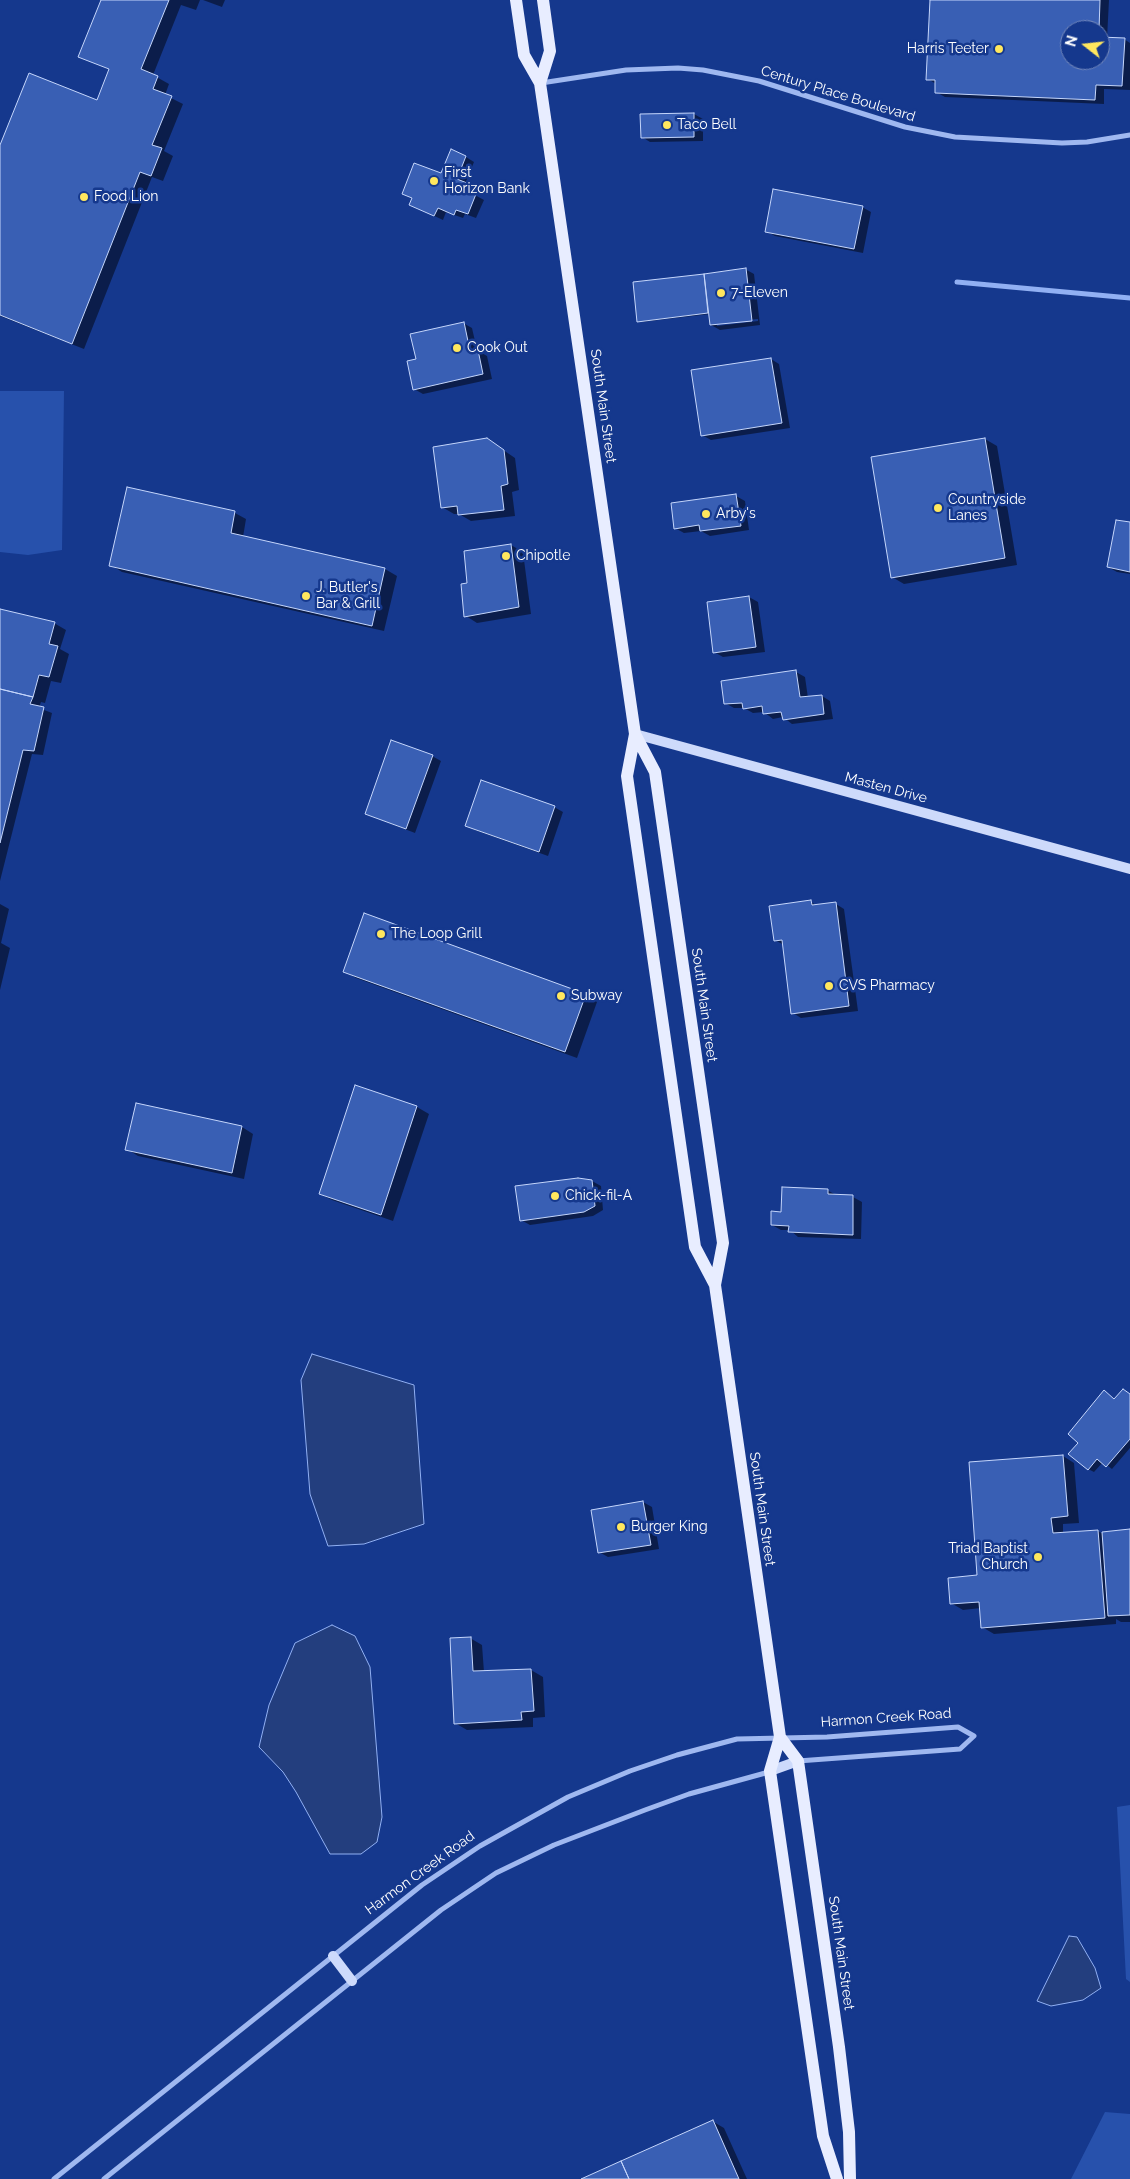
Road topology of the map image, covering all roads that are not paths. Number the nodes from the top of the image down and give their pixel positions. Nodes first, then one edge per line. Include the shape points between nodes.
1 (516, 0) edge
2 (543, 0) edge
3 (540, 83) junction
4 (1130, 135) edge
5 (635, 734) junction
6 (1130, 869) edge
7 (715, 1285) junction
8 (780, 1737) junction
9 (798, 1761) junction
10 (770, 1772) junction
11 (333, 1956) junction
12 (352, 1981) junction
13 (54, 2179) edge
14 (104, 2179) edge
15 (837, 2179) edge
16 (850, 2179) edge

1 - 3 main road, South Main Street via 524,55
2 - 3 main road, South Main Street via 550,51
3 - 4 street, Century Place Boulevard via 634,70 703,70 759,81 905,128 946,136 1062,143
3 - 5 main road, South Main Street
5 - 6 street, Masten Drive
5 - 7 main road, South Main Street via 655,772 723,1243
5 - 7 main road, South Main Street via 627,776 695,1248
7 - 8 main road, South Main Street
8 - 9 main road, South Main Street
8 - 9 street, Harmon Creek Road via 827,1737 958,1726 974,1736 960,1749
8 - 10 main road, South Main Street
8 - 11 street, Harmon Creek Road via 742,1738 719,1743 630,1771 568,1797 454,1862
9 - 10 street, Harmon Creek Road
9 - 16 main road, South Main Street via 840,2047 849,2132
10 - 12 street, Harmon Creek Road via 689,1794 524,1858 467,1891
10 - 15 main road, South Main Street via 823,2136
11 - 12 street
11 - 13 street, Harmon Creek Road
12 - 14 street, Harmon Creek Road

